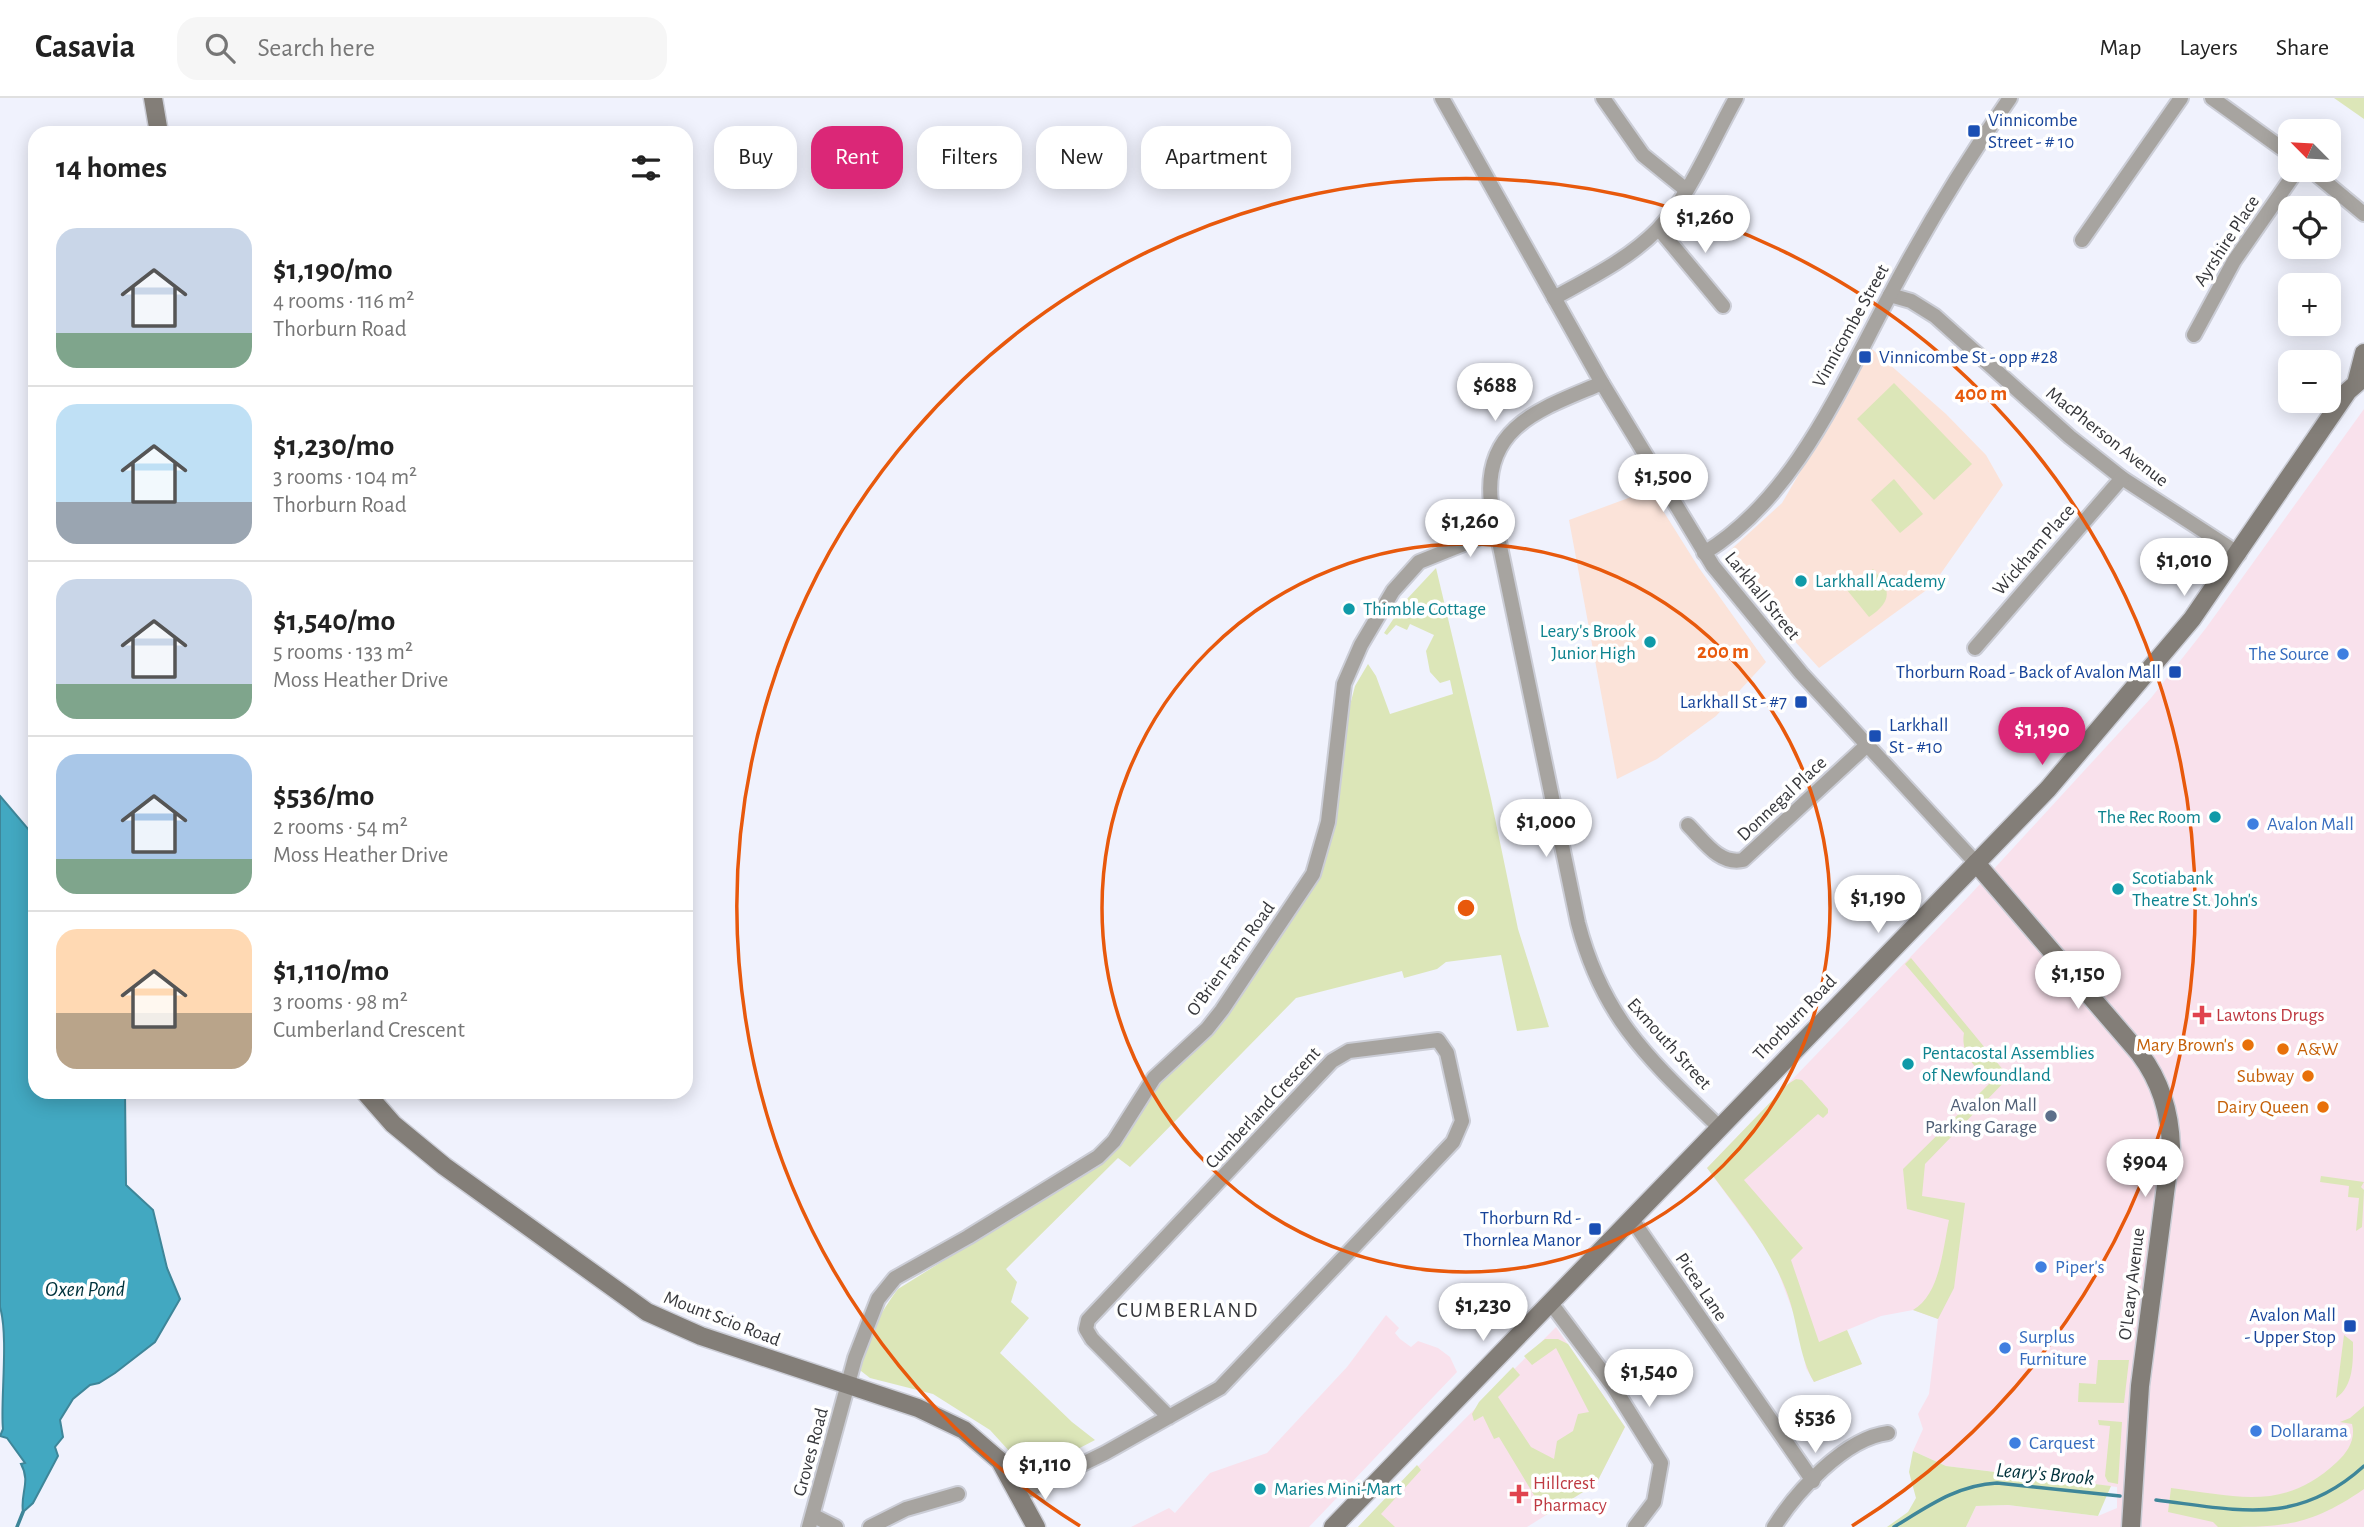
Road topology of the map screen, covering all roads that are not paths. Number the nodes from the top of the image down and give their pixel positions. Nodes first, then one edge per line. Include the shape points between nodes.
1 (153, 98) edge
2 (1442, 98) edge
3 (1603, 98) edge
4 (1736, 98) edge
5 (1990, 98) edge
6 (2181, 98) edge
7 (2211, 98) edge
8 (2006, 103) edge
9 (158, 126) edge
10 (2278, 146) edge
11 (2289, 182) edge
12 (2325, 182) edge
13 (1685, 189) junction
14 (2364, 214) edge
15 (1659, 229) junction
16 (2082, 240) dead end
17 (1889, 295) junction
18 (1554, 298) junction
19 (1723, 306) dead end
20 (2194, 335) dead end
21 (2364, 354) edge
22 (2361, 378) edge
23 (1602, 383) junction
24 (2122, 478) junction
25 (1496, 531) junction
26 (1704, 553) junction
27 (2239, 554) junction
28 (1975, 648) dead end
29 (1866, 746) junction
30 (1688, 825) dead end
31 (1976, 863) junction
32 (371, 1099) edge
33 (1719, 1127) junction
34 (1631, 1218) junction
35 (1550, 1302) junction
36 (848, 1386) junction
37 (1169, 1417) junction
38 (1888, 1433) dead end
39 (1813, 1481) junction
40 (958, 1494) dead end
41 (1019, 1495) junction
42 (2131, 1519) edge
43 (811, 1522) edge
44 (836, 1527) edge
45 (870, 1527) edge
46 (1036, 1527) edge
47 (1333, 1527) edge
48 (1635, 1527) edge
49 (1774, 1527) edge

1 - 9 street
2 - 18 street, Larkhall Street
3 - 13 street via 1643,155
4 - 13 street
5 - 8 street
6 - 16 street
7 - 10 street
8 - 17 street, Vinnicombe Street via 1947,191
11 - 20 street, Ayrshire Place via 2234,261
12 - 14 street
13 - 15 street
15 - 18 street via 1620,260
15 - 19 street
17 - 24 street, MacPherson Avenue via 1911,301 1935,316
17 - 26 street, Vinnicombe Street via 1777,492
18 - 23 street, Larkhall Street
21 - 22 street, Thorburn Road
22 - 27 street, Thorburn Road
23 - 25 street, Exmouth Street via 1535,412 1508,436 1491,478
23 - 26 street, Larkhall Street
24 - 27 street, MacPherson Avenue
24 - 28 street, Wickham Place
25 - 33 street, Exmouth Street via 1577,923 1593,970 1619,1021
25 - 36 street, O'Brien Farm Road via 1419,562 1393,591 1361,645 1345,684 1328,822 1313,874 1222,1010 1154,1078 1114,1141 1098,1157 885,1287
26 - 29 street, Larkhall Street via 1779,648
27 - 31 street, Thorburn Road via 2132,694
29 - 30 street, Donnegal Place via 1743,860 1722,858
29 - 31 street, Larkhall Street
31 - 33 street, Thorburn Road
31 - 42 street, O'Leary Avenue via 2140,1054 2160,1087 2167,1110 2171,1147 2140,1386
32 - 36 street, Mount Scio Road via 393,1124 444,1166 647,1312 701,1336
33 - 34 street, Thorburn Road
34 - 35 street, Thorburn Road
34 - 39 street, Picea Lane
35 - 47 street, Thorburn Road
35 - 48 street via 1613,1386 1661,1463 1654,1502
36 - 41 street, Mount Scio Road via 918,1408 964,1430 1000,1461
36 - 43 street, Groves Road
37 - 37 street, Cumberland Crescent via 1092,1339 1086,1329 1088,1320 1332,1061 1349,1051 1438,1040 1447,1053 1462,1121 1458,1135 1236,1373 1207,1397
37 - 41 street, Cumberland Crescent
38 - 39 street via 1851,1446
39 - 49 street
40 - 45 street via 910,1507
41 - 46 street, Mount Scio Road
43 - 44 street

